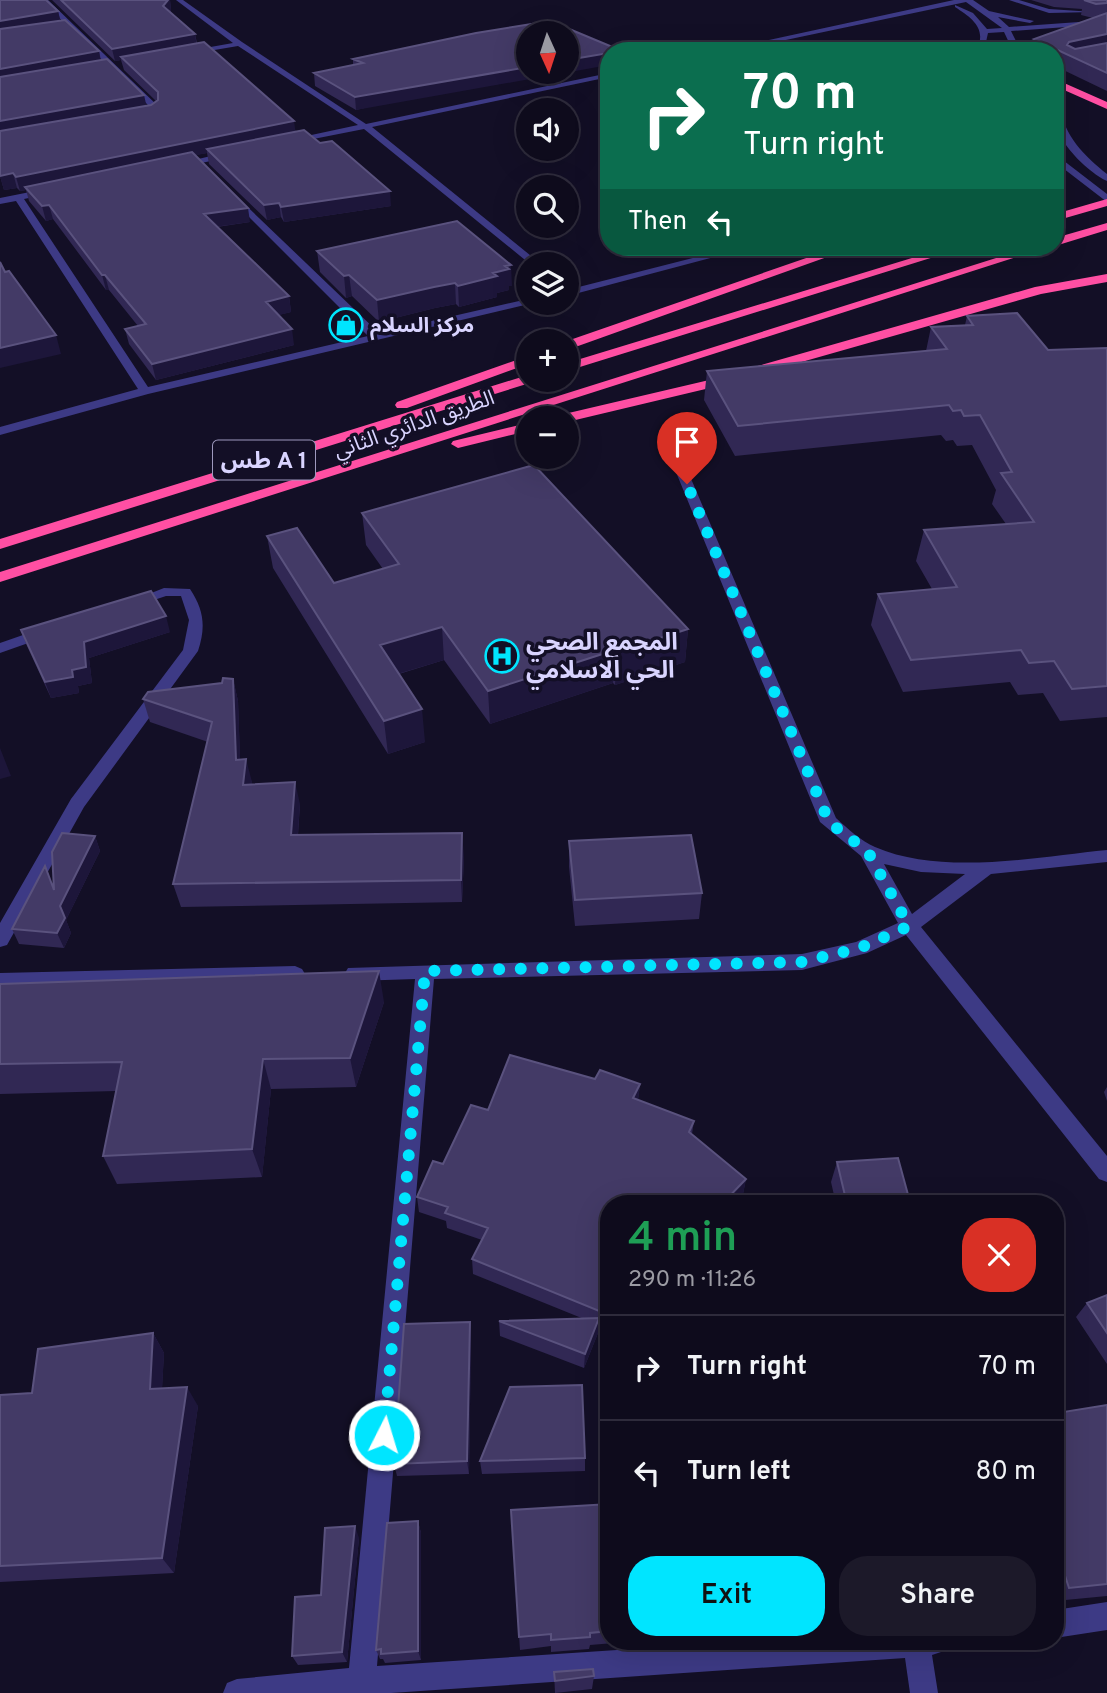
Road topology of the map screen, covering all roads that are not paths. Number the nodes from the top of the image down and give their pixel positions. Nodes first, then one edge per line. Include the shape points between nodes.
1 (44, 0) edge
2 (179, 0) edge
3 (966, 0) edge
4 (1012, 0) edge
5 (950, 1) edge
6 (1094, 12) edge
7 (990, 13) junction
8 (1107, 22) edge
9 (1072, 24) junction
10 (73, 26) junction
11 (61, 28) edge
12 (1107, 28) edge
13 (1084, 30) junction
14 (1010, 32) junction
15 (986, 34) junction
16 (1061, 36) edge
17 (763, 42) edge
18 (983, 42) edge
19 (1014, 42) edge
20 (239, 44) junction
21 (177, 55) edge
22 (128, 65) edge
23 (115, 67) junction
24 (102, 69) edge
25 (600, 77) edge
26 (1064, 86) edge
27 (1107, 106) edge
28 (135, 117) edge
29 (366, 127) junction
30 (1064, 137) edge
31 (275, 145) edge
32 (237, 153) edge
33 (198, 161) junction
34 (1064, 164) edge
35 (172, 166) edge
36 (207, 170) edge
37 (1103, 175) edge
38 (226, 189) edge
39 (57, 190) edge
40 (19, 198) junction
41 (1107, 200) edge
42 (0, 201) edge
43 (1064, 215) edge
44 (1107, 226) edge
45 (1064, 240) edge
46 (521, 252) edge
47 (711, 256) edge
48 (823, 256) edge
49 (931, 256) edge
50 (1013, 256) edge
51 (1107, 278) edge
52 (1107, 286) edge
53 (579, 289) edge
54 (1039, 290) junction
55 (516, 305) edge
56 (377, 338) junction
57 (579, 342) edge
58 (579, 363) edge
59 (516, 364) edge
60 (516, 383) edge
61 (145, 391) junction
62 (579, 415) edge
63 (516, 430) edge
64 (0, 431) edge
65 (313, 445) junction
66 (677, 460) dead end
67 (357, 466) junction
68 (0, 544) edge
69 (0, 577) edge
70 (114, 609) edge
71 (63, 626) edge
72 (0, 648) edge
73 (868, 852) junction
74 (1107, 856) edge
75 (987, 867) junction
76 (909, 926) junction
77 (0, 940) edge
78 (425, 971) junction
79 (343, 973) edge
80 (315, 974) edge
81 (0, 981) edge
82 (1107, 1172) edge
83 (1107, 1616) edge
84 (1064, 1623) edge
85 (835, 1650) edge
86 (924, 1650) edge
87 (363, 1687) edge
88 (237, 1693) edge
89 (924, 1693) edge

1 - 10 street
2 - 20 street
3 - 5 street
3 - 7 street
4 - 6 street via 1049,10
5 - 15 street via 972,16
5 - 17 street
7 - 9 street
7 - 14 street
8 - 9 street
9 - 14 street
10 - 11 street
10 - 23 street
12 - 13 street
13 - 14 street
13 - 16 street
14 - 15 street
14 - 19 street
15 - 18 street
20 - 21 street
20 - 29 street
22 - 23 street
23 - 24 street
23 - 28 street via 156,109
25 - 29 street
26 - 27 highway
29 - 31 street
29 - 46 street
30 - 37 street
32 - 33 street
33 - 35 street
33 - 36 street
34 - 41 street
38 - 56 street
39 - 40 street
40 - 42 street
40 - 61 street
41 - 43 highway
44 - 45 highway
47 - 53 street
48 - 57 highway
49 - 58 highway
50 - 67 highway, الطريق الدائري الثاني / طس A 1
51 - 54 highway
52 - 54 highway
54 - 62 highway via 709,384
55 - 56 street
56 - 61 street
59 - 65 highway via 429,394
60 - 65 highway, الطريق الدائري الثاني / طس A 1
61 - 64 street
63 - 67 highway
65 - 68 highway, الطريق الدائري الثاني / طس A 1
66 - 73 street via 829,822
67 - 69 highway, الطريق الدائري الثاني / طس A 1
70 - 77 street via 164,592 185,592 197,618 195,639 77,803
71 - 72 street
73 - 75 street via 919,866
73 - 76 street
74 - 75 street
75 - 76 street
76 - 78 street via 860,948 802,962
76 - 82 street
78 - 79 street
78 - 87 street
80 - 81 street
83 - 84 street
85 - 87 street
86 - 89 street
87 - 88 street

